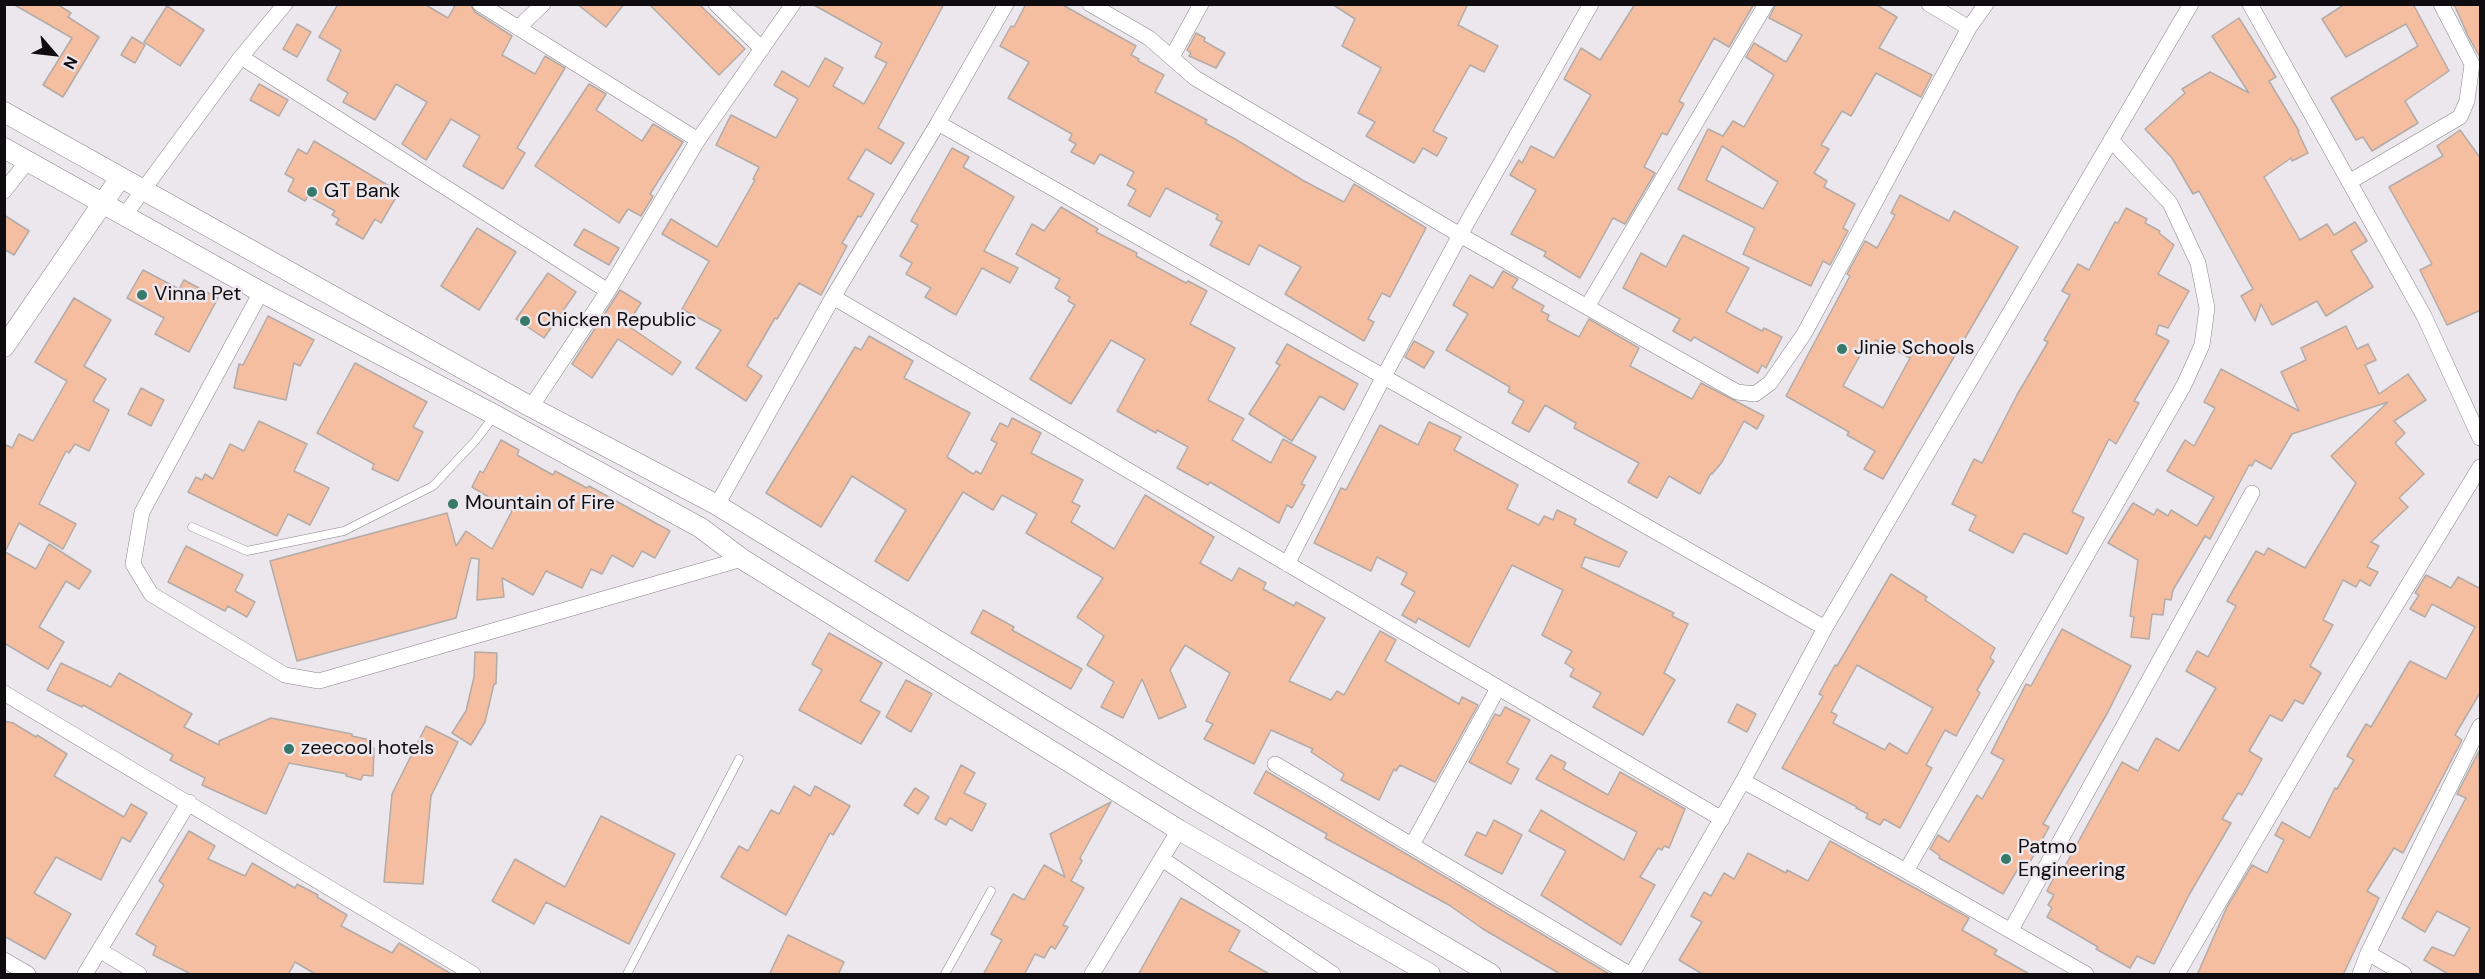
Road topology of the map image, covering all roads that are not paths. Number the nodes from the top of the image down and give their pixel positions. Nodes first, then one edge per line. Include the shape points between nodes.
1 (285, 4) edge
2 (480, 4) edge
3 (543, 4) edge
4 (716, 4) edge
5 (794, 4) edge
6 (1006, 4) edge
7 (1090, 4) edge
8 (1201, 4) edge
9 (1591, 4) edge
10 (1766, 4) edge
11 (1929, 4) edge
12 (1986, 4) edge
13 (2191, 4) edge
14 (2250, 4) edge
15 (2441, 4) edge
16 (518, 28) junction
17 (1969, 28) junction
18 (762, 49) junction
19 (241, 57) junction
20 (1172, 57) junction
21 (4, 112) edge
22 (939, 123) junction
23 (698, 140) junction
24 (2111, 140) junction
25 (4, 148) edge
26 (27, 162) junction
27 (120, 178) junction
28 (2349, 182) junction
29 (142, 190) junction
30 (4, 191) edge
31 (102, 204) junction
32 (124, 216) junction
33 (1460, 235) junction
34 (608, 291) junction
35 (261, 292) junction
36 (833, 297) junction
37 (1587, 307) junction
38 (4, 347) edge
39 (1383, 378) junction
40 (531, 407) junction
41 (495, 415) junction
42 (2481, 438) edge
43 (2481, 467) edge
44 (2252, 493) dead end
45 (717, 505) junction
46 (192, 527) dead end
47 (742, 559) junction
48 (1287, 564) junction
49 (1825, 628) junction
50 (1498, 688) junction
51 (4, 693) edge
52 (1049, 709) junction
53 (2481, 726) edge
54 (1032, 739) junction
55 (739, 759) dead end
56 (1275, 764) dead end
57 (1743, 781) junction
58 (189, 802) junction
59 (1722, 819) junction
60 (1179, 830) junction
61 (1412, 845) junction
62 (1162, 859) junction
63 (1906, 871) junction
64 (991, 891) dead end
65 (2011, 930) junction
66 (101, 951) junction
67 (2368, 952) junction
68 (4, 960) edge
69 (28, 975) edge
70 (85, 975) edge
71 (140, 975) edge
72 (473, 975) edge
73 (627, 975) edge
74 (945, 975) edge
75 (1092, 975) edge
76 (1333, 975) edge
77 (1430, 975) edge
78 (1491, 975) edge
79 (1631, 975) edge
80 (2086, 975) edge
81 (2177, 975) edge
82 (2360, 975) edge
83 (2404, 975) edge

1 - 19 street
2 - 16 street
3 - 16 street
4 - 18 street
5 - 18 street
6 - 22 street
7 - 20 street via 1149,38
8 - 20 street
9 - 33 street
10 - 37 street
11 - 17 street
12 - 17 street
13 - 24 street
14 - 28 street
15 - 28 street via 2472,64 2467,101 2460,117
16 - 23 street
17 - 37 street via 1804,334 1770,383 1755,394 1737,392
18 - 23 street
19 - 29 street
19 - 34 street
20 - 33 street via 1195,78
21 - 27 street
22 - 36 street
22 - 39 street
23 - 34 street
24 - 49 street
24 - 63 street via 2170,203 2198,263 2207,308 2202,345 2184,385
25 - 26 street
26 - 30 street
26 - 31 street
27 - 29 street
27 - 31 street
28 - 42 street via 2424,316
29 - 32 street
29 - 40 street
31 - 32 street
31 - 38 street
32 - 35 street
33 - 37 street
33 - 39 street
34 - 40 street
35 - 41 street
35 - 47 street via 142,512 133,564 151,594 285,675 319,681
36 - 45 street
36 - 48 street
39 - 48 street
39 - 49 street
40 - 45 street
41 - 46 lane via 433,486 344,531 247,551
41 - 47 street via 702,528
43 - 81 street via 2320,730
44 - 65 street
45 - 52 street
47 - 54 street
48 - 50 street
49 - 57 street
50 - 59 street
50 - 61 street
51 - 58 street
52 - 54 street
52 - 78 street
53 - 67 street
54 - 60 street
55 - 73 lane
56 - 61 street
57 - 59 street
57 - 63 street
58 - 66 street
58 - 72 street
59 - 79 street
60 - 62 street
60 - 77 street
61 - 79 street
62 - 75 street
62 - 76 street
63 - 65 street
64 - 74 lane
65 - 80 street
66 - 70 street
66 - 71 street
67 - 82 street
67 - 83 street
68 - 69 street

